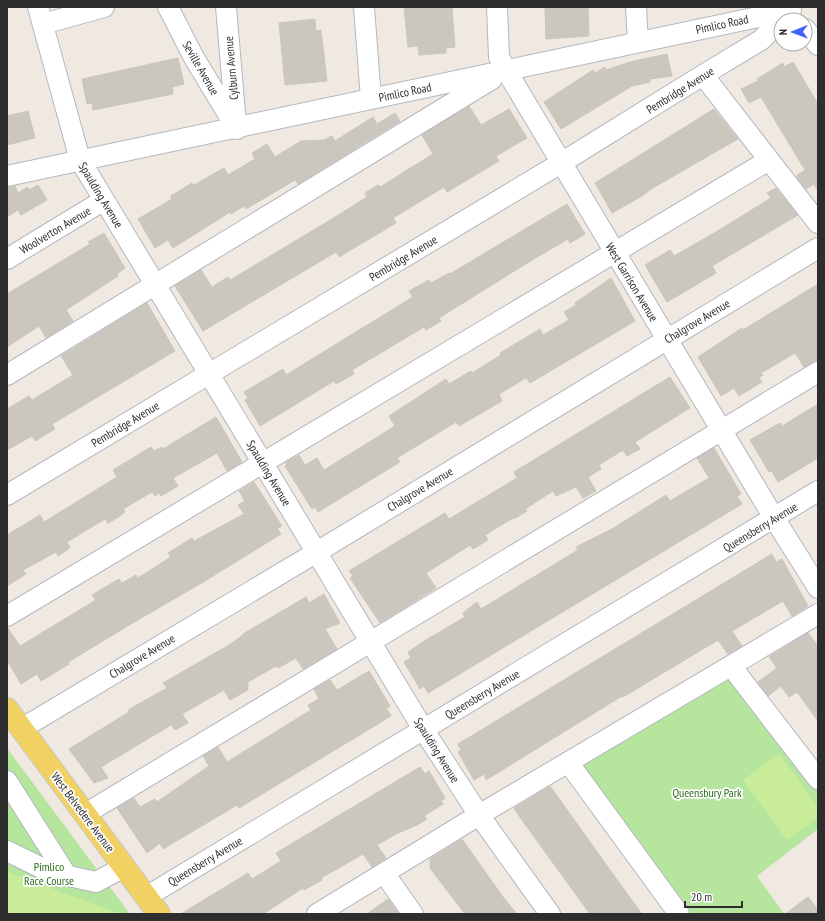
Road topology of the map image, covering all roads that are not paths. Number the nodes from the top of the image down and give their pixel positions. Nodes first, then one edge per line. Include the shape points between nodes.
1 (104, 7) edge
2 (168, 7) edge
3 (226, 7) edge
4 (364, 7) edge
5 (497, 7) edge
6 (636, 7) edge
7 (795, 11) edge
8 (41, 16) edge
9 (638, 42) junction
10 (506, 70) junction
11 (703, 75) junction
12 (371, 99) junction
13 (237, 128) junction
14 (80, 160) junction
15 (769, 160) junction
16 (561, 164) junction
17 (7, 176) edge
18 (104, 200) junction
19 (818, 223) edge
20 (818, 248) edge
21 (614, 253) junction
22 (7, 259) edge
23 (155, 285) junction
24 (667, 340) junction
25 (818, 372) edge
26 (209, 374) junction
27 (7, 375) edge
28 (721, 430) junction
29 (263, 463) junction
30 (818, 491) edge
31 (7, 495) edge
32 (774, 518) junction
33 (317, 552) junction
34 (818, 588) edge
35 (818, 614) edge
36 (7, 616) edge
37 (371, 642) junction
38 (731, 666) junction
39 (7, 709) edge
40 (21, 729) junction
41 (423, 729) junction
42 (568, 762) junction
43 (818, 779) edge
44 (7, 781) edge
45 (85, 814) junction
46 (479, 815) junction
47 (7, 851) edge
48 (124, 867) junction
49 (384, 873) junction
50 (67, 876) junction
51 (146, 896) junction
52 (339, 908) edge
53 (159, 914) edge
54 (317, 914) edge
55 (413, 914) edge
56 (550, 914) edge
57 (680, 914) edge

1 - 8 street
2 - 13 street, Seville Avenue via 193,56
3 - 13 street, Cylburn Avenue
4 - 12 street
5 - 10 street, West Garrison Avenue via 499,57
6 - 9 street
7 - 9 street, Pimlico Road
7 - 11 street, Pembridge Avenue via 761,40
8 - 14 street, Spaulding Avenue
9 - 10 street, Pimlico Road
10 - 12 street, Pimlico Road
10 - 16 street, West Garrison Avenue
10 - 23 street
11 - 15 street
11 - 16 street, Pembridge Avenue
12 - 13 street, Pimlico Road
13 - 14 street, Pimlico Road
14 - 17 street, Pimlico Road
14 - 18 street, Spaulding Avenue
15 - 19 street
15 - 21 street
16 - 21 street, West Garrison Avenue
16 - 26 street, Pembridge Avenue
18 - 22 street, Woolverton Avenue
18 - 23 street, Spaulding Avenue
20 - 24 street, Chalgrove Avenue
21 - 24 street, West Garrison Avenue
21 - 29 street
23 - 26 street, Spaulding Avenue
23 - 27 street
24 - 28 street, West Garrison Avenue
24 - 33 street, Chalgrove Avenue
25 - 28 street
26 - 29 street, Spaulding Avenue
26 - 31 street, Pembridge Avenue
28 - 32 street, West Garrison Avenue
28 - 37 street
29 - 33 street, Spaulding Avenue
29 - 36 street
30 - 32 street, Queensberry Avenue
32 - 34 street, West Garrison Avenue
32 - 41 street, Queensberry Avenue
33 - 37 street, Spaulding Avenue
33 - 40 street, Chalgrove Avenue
35 - 38 street
37 - 41 street, Spaulding Avenue
37 - 45 street
38 - 42 street
38 - 43 street
39 - 40 main road, West Belvedere Avenue
40 - 45 main road, West Belvedere Avenue
41 - 46 street, Spaulding Avenue
41 - 51 street, Queensberry Avenue
42 - 46 street
42 - 57 street
44 - 50 street
45 - 48 main road, West Belvedere Avenue
46 - 49 street
46 - 56 street, Spaulding Avenue
47 - 50 street via 50,872
48 - 50 street via 96,882
48 - 51 main road, West Belvedere Avenue
49 - 52 street
49 - 55 street
51 - 53 main road, West Belvedere Avenue
52 - 54 street

